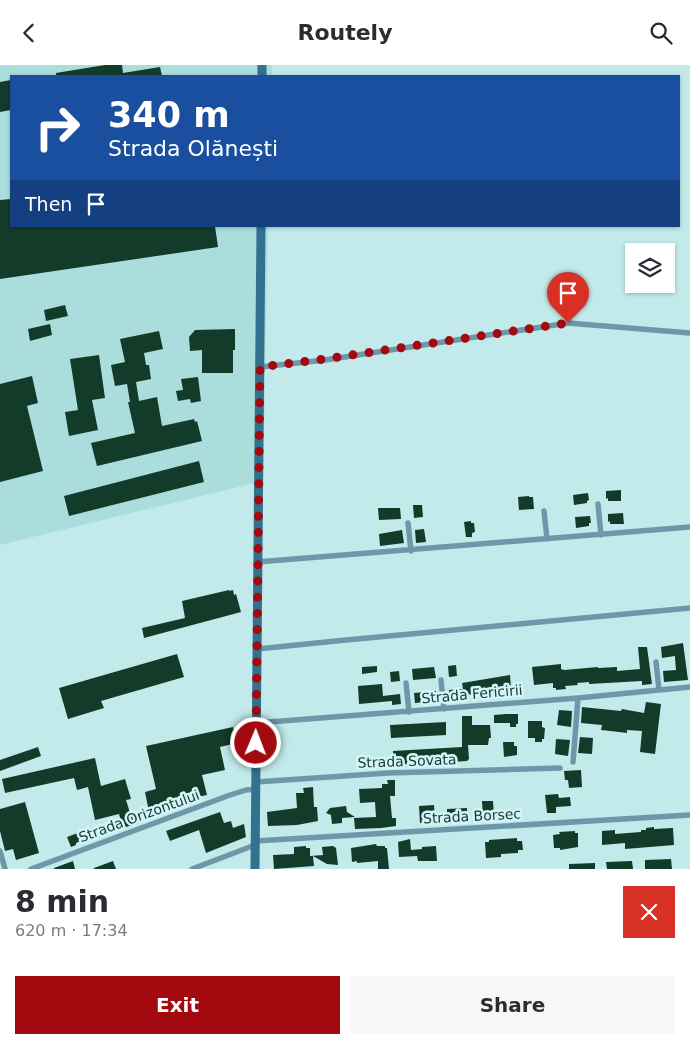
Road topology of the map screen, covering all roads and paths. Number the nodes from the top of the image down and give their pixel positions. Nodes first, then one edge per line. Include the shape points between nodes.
1 (261, 227) edge
2 (690, 333) edge
3 (260, 367) junction
4 (598, 504) dead end
5 (544, 511) dead end
6 (408, 523) dead end
7 (690, 527) edge
8 (601, 535) junction
9 (547, 539) junction
10 (411, 551) junction
11 (258, 562) junction
12 (690, 608) edge
13 (257, 649) junction
14 (656, 662) dead end
15 (441, 680) dead end
16 (406, 683) dead end
17 (690, 687) edge
18 (659, 691) junction
19 (578, 698) junction
20 (444, 709) junction
21 (409, 712) junction
22 (256, 723) junction
23 (573, 762) dead end
24 (560, 768) dead end
25 (256, 786) junction
26 (690, 815) edge
27 (255, 843) junction
28 (0, 851) edge
29 (5, 869) edge
30 (31, 869) edge
31 (192, 869) edge
32 (255, 869) edge

1 - 3 street
2 - 3 street via 568,323
3 - 11 street
4 - 8 street
5 - 9 street
6 - 10 street
7 - 8 street
8 - 9 street
9 - 10 street
10 - 11 street
11 - 13 street
12 - 13 street
13 - 22 street
14 - 18 street
15 - 20 street
16 - 21 street
17 - 18 street, Strada Fericirii
18 - 19 street, Strada Fericirii
19 - 20 street, Strada Fericirii
19 - 23 street
20 - 21 street, Strada Fericirii
21 - 22 street, Strada Fericirii
22 - 25 street
24 - 25 street, Strada Sovata via 388,773
25 - 27 street
25 - 30 street, Strada Orizontului
26 - 27 street, Strada Borsec
27 - 31 street, Strada Borsec
27 - 32 street
28 - 29 street

